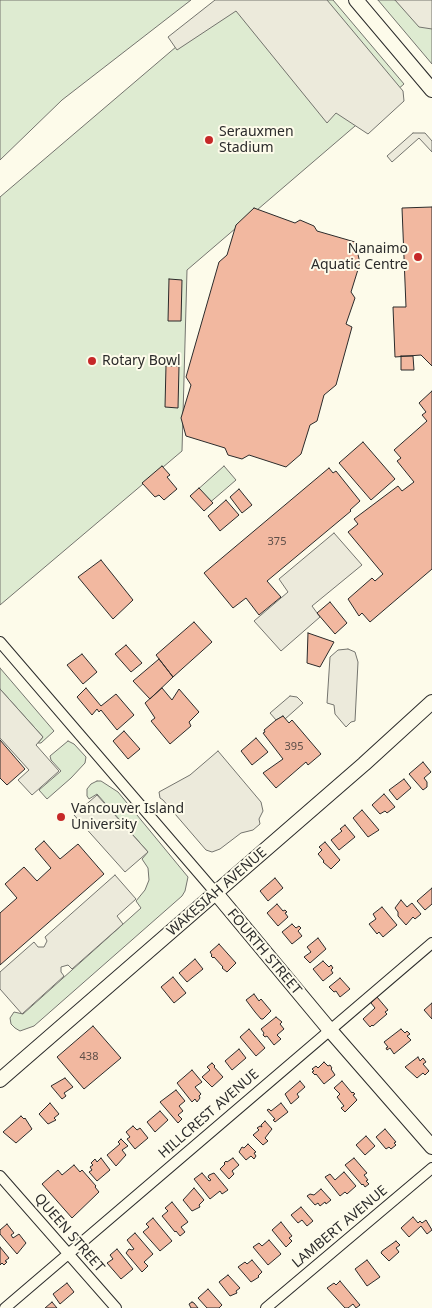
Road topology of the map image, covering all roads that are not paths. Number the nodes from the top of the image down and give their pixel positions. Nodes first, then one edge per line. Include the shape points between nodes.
1 (356, 0) edge
2 (432, 90) edge
3 (0, 642) edge
4 (432, 702) edge
5 (215, 892) junction
6 (432, 943) edge
7 (329, 1029) junction
8 (0, 1080) edge
9 (432, 1147) edge
10 (432, 1168) edge
11 (0, 1176) edge
12 (69, 1254) junction
13 (5, 1308) edge
14 (116, 1308) edge
15 (266, 1308) edge

1 - 2 main road
3 - 5 street, FOURTH STREET
4 - 5 main road, WAKESIAH AVENUE
5 - 7 main road, FOURTH STREET
5 - 8 main road, WAKESIAH AVENUE
6 - 7 street, HILLCREST AVENUE
7 - 9 main road, FOURTH STREET
7 - 12 street, HILLCREST AVENUE
10 - 15 street, LAMBERT AVENUE
11 - 12 street, QUEEN STREET
12 - 13 street, HILLCREST AVENUE
12 - 14 street, QUEEN STREET

